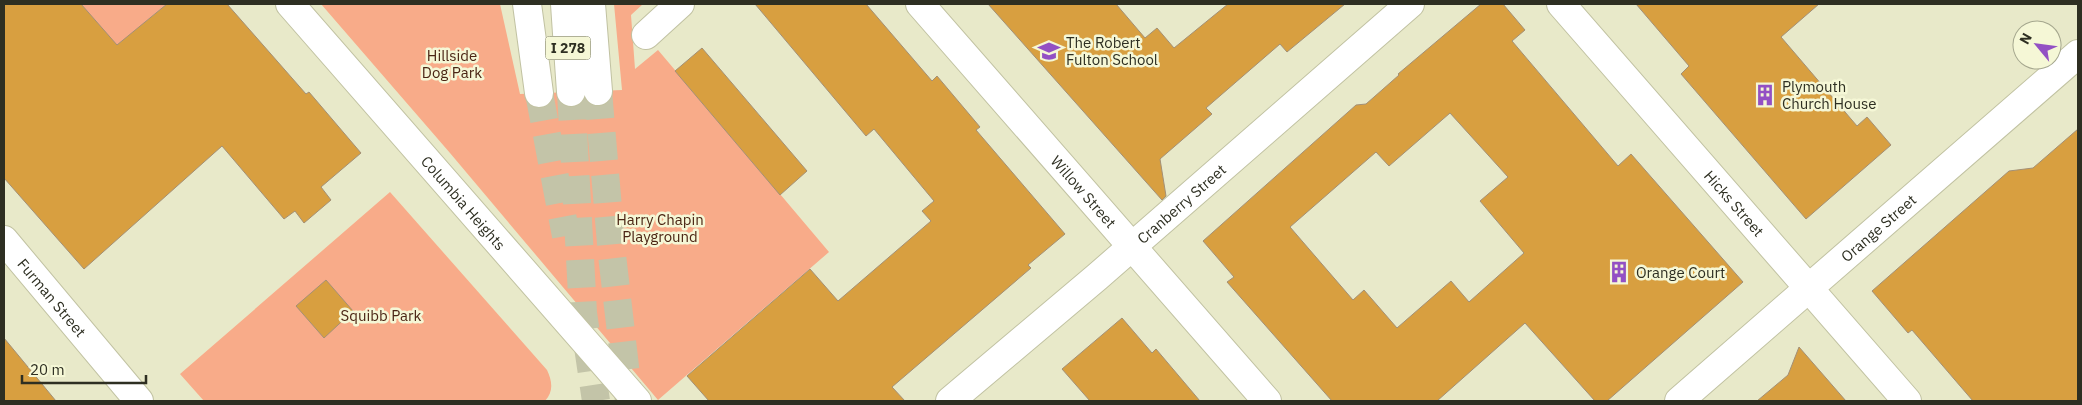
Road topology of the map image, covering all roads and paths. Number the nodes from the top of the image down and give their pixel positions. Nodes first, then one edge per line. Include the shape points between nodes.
1 (290, 4) edge
2 (527, 4) edge
3 (565, 4) edge
4 (591, 4) edge
5 (680, 4) edge
6 (920, 4) edge
7 (1410, 4) edge
8 (1561, 4) edge
9 (646, 35) dead end
10 (2078, 54) edge
11 (598, 91) tunnel mouth
12 (571, 92) tunnel mouth
13 (539, 93) tunnel mouth
14 (4, 240) edge
15 (1132, 246) junction
16 (1809, 288) junction
17 (139, 401) edge
18 (637, 401) edge
19 (950, 401) edge
20 (1267, 401) edge
21 (1679, 401) edge
22 (1907, 401) edge

1 - 18 main road, Columbia Heights
2 - 13 main road
3 - 12 main road, I 278
4 - 11 main road, I 278
5 - 9 main road
6 - 15 main road, Willow Street
7 - 15 main road, Cranberry Street
8 - 16 main road, Hicks Street
10 - 16 main road, Orange Street
14 - 17 main road, Furman Street
15 - 19 main road, Cranberry Street
15 - 20 main road, Willow Street
16 - 21 main road, Orange Street
16 - 22 main road, Hicks Street

